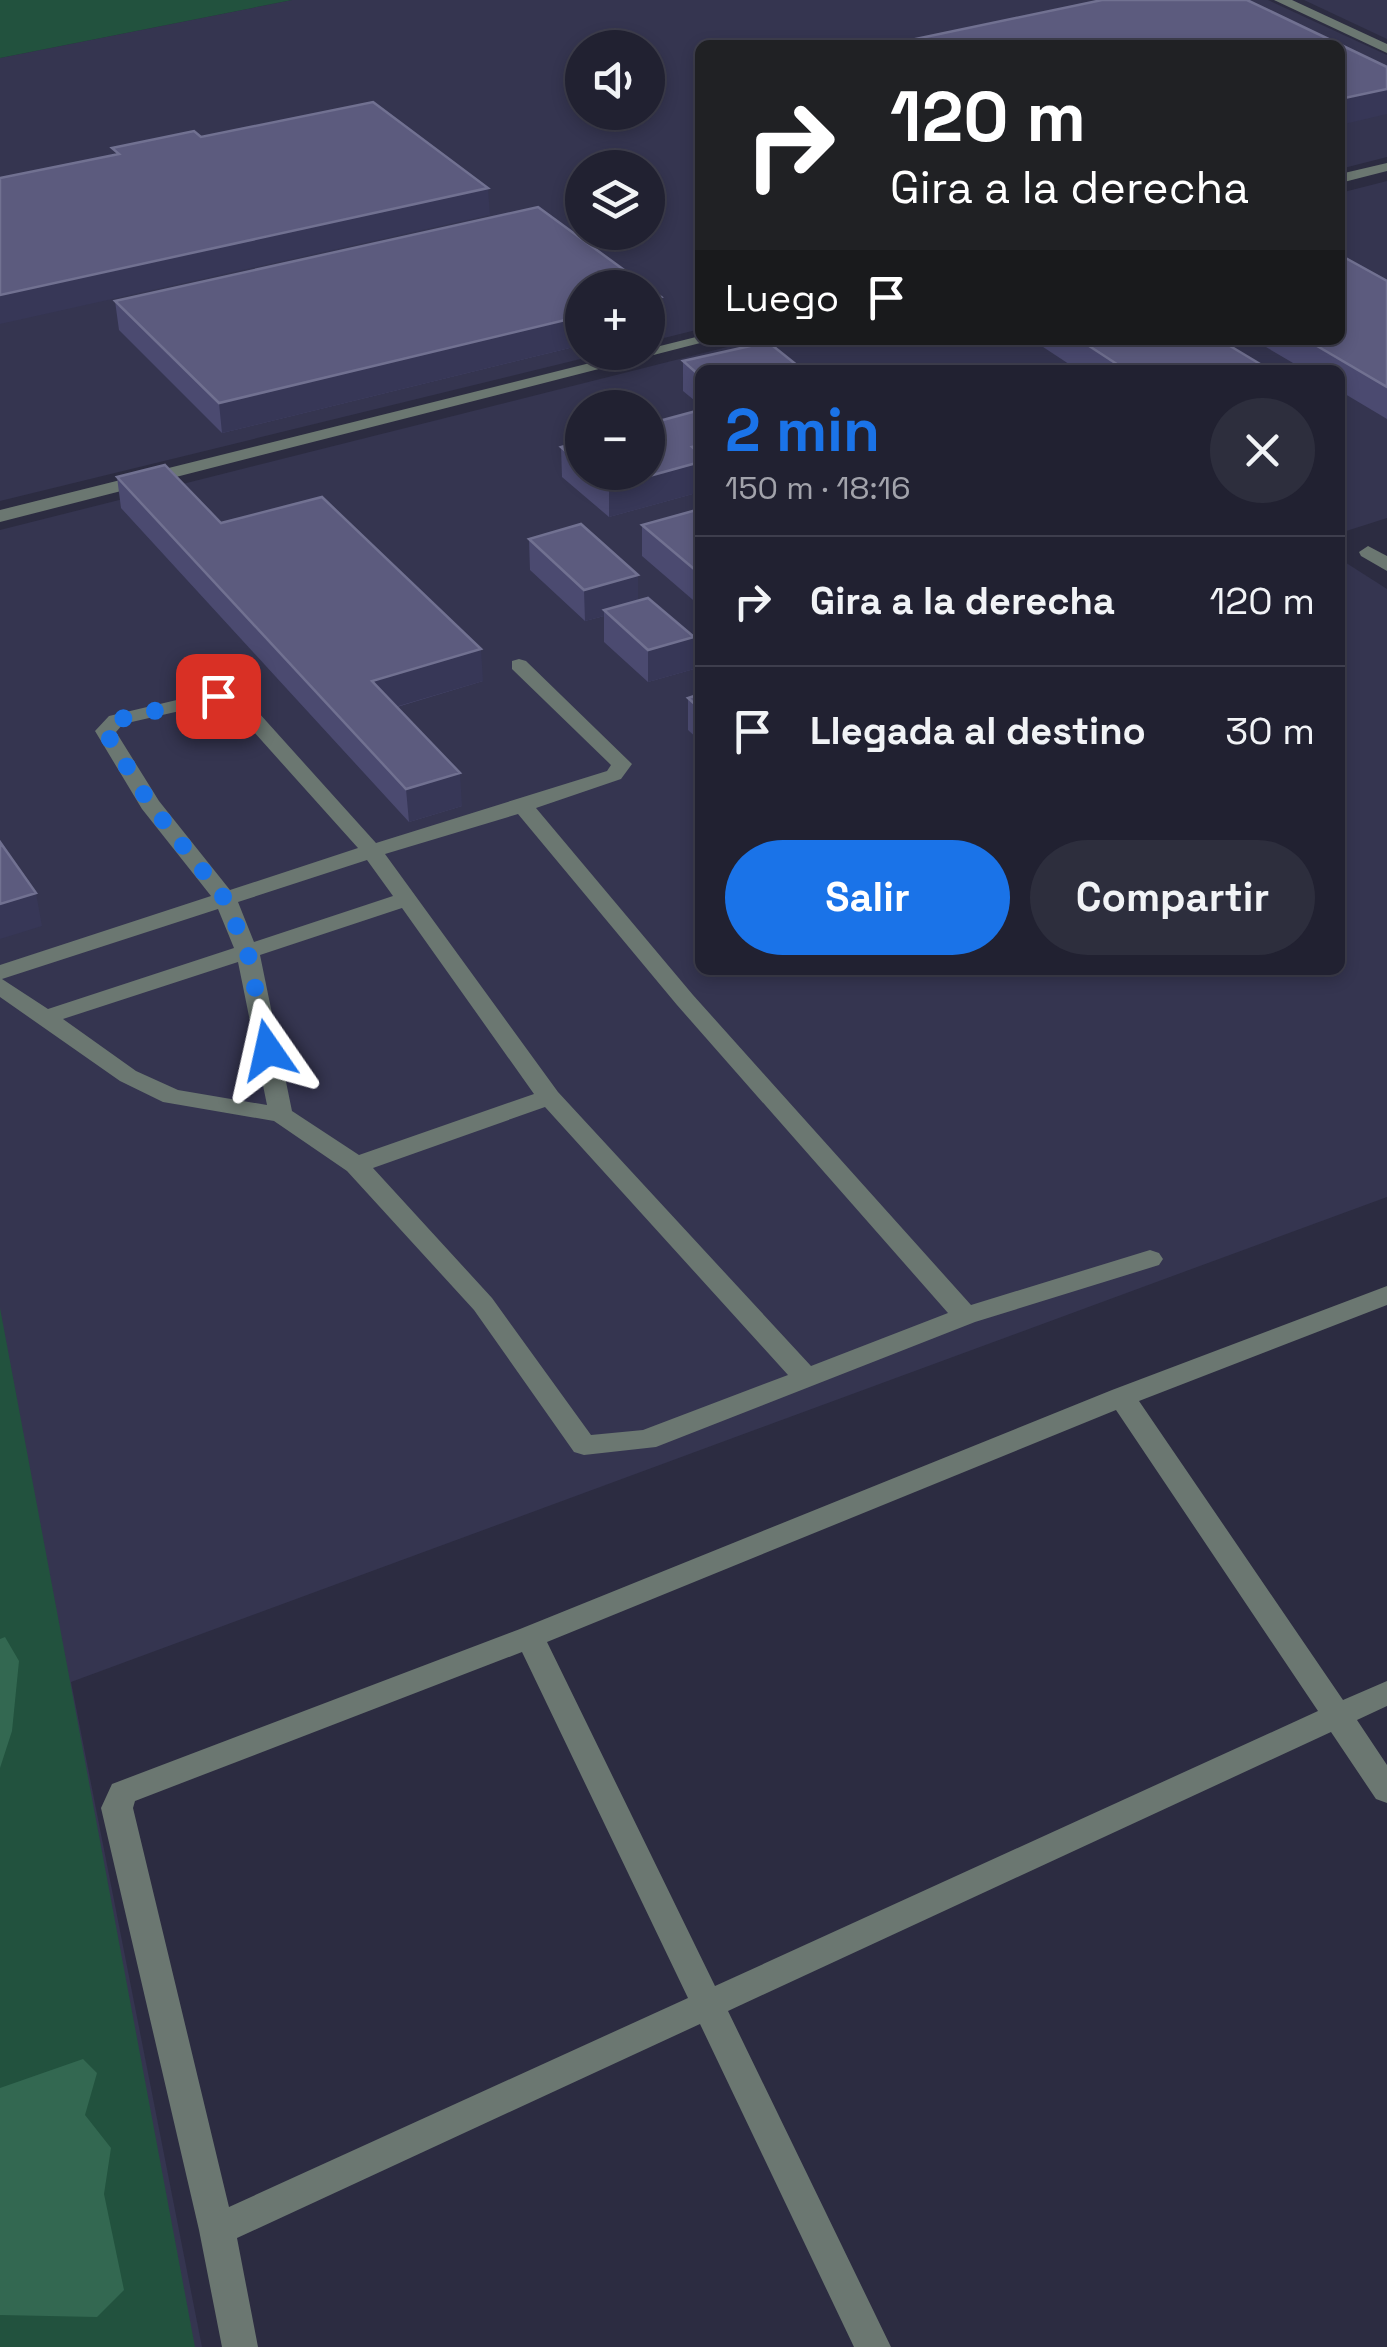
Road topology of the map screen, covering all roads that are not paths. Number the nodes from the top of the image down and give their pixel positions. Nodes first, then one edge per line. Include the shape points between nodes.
1 (1282, 0) edge
2 (1387, 49) edge
3 (1387, 167) edge
4 (1345, 178) edge
5 (695, 342) edge
6 (0, 516) edge
7 (1387, 546) edge
8 (1387, 565) edge
9 (519, 665) dead end
10 (523, 806) junction
11 (372, 851) junction
12 (225, 899) junction
13 (407, 899) junction
14 (248, 954) junction
15 (0, 973) edge
16 (0, 986) edge
17 (43, 1018) junction
18 (550, 1097) junction
19 (281, 1115) junction
20 (356, 1164) junction
21 (1150, 1259) dead end
22 (1387, 1294) edge
23 (966, 1316) junction
24 (807, 1378) junction
25 (1122, 1396) junction
26 (530, 1637) junction
27 (1387, 1693) edge
28 (1336, 1715) junction
29 (1387, 1790) edge
30 (707, 2003) junction
31 (218, 2230) junction
32 (240, 2347) edge
33 (873, 2347) edge

1 - 2 street
3 - 4 street
5 - 6 street
7 - 8 street via 1368,552
9 - 10 street via 622,764 591,786
10 - 11 street
10 - 23 street via 620,928
11 - 12 street
11 - 12 street via 233,696 116,720 105,731 150,804
11 - 13 street
12 - 14 street
12 - 15 street
13 - 14 street
13 - 18 street
14 - 17 street
14 - 19 street
16 - 17 street
17 - 19 street via 172,1098
18 - 20 street
18 - 24 street
19 - 20 street
20 - 24 street via 483,1304 584,1446 646,1440
21 - 23 street
22 - 25 street
23 - 24 street
25 - 26 street
25 - 28 street
26 - 30 street
26 - 31 street via 123,1793 117,1808
27 - 28 street
28 - 29 street
28 - 30 street
30 - 31 street
30 - 33 street
31 - 32 street

